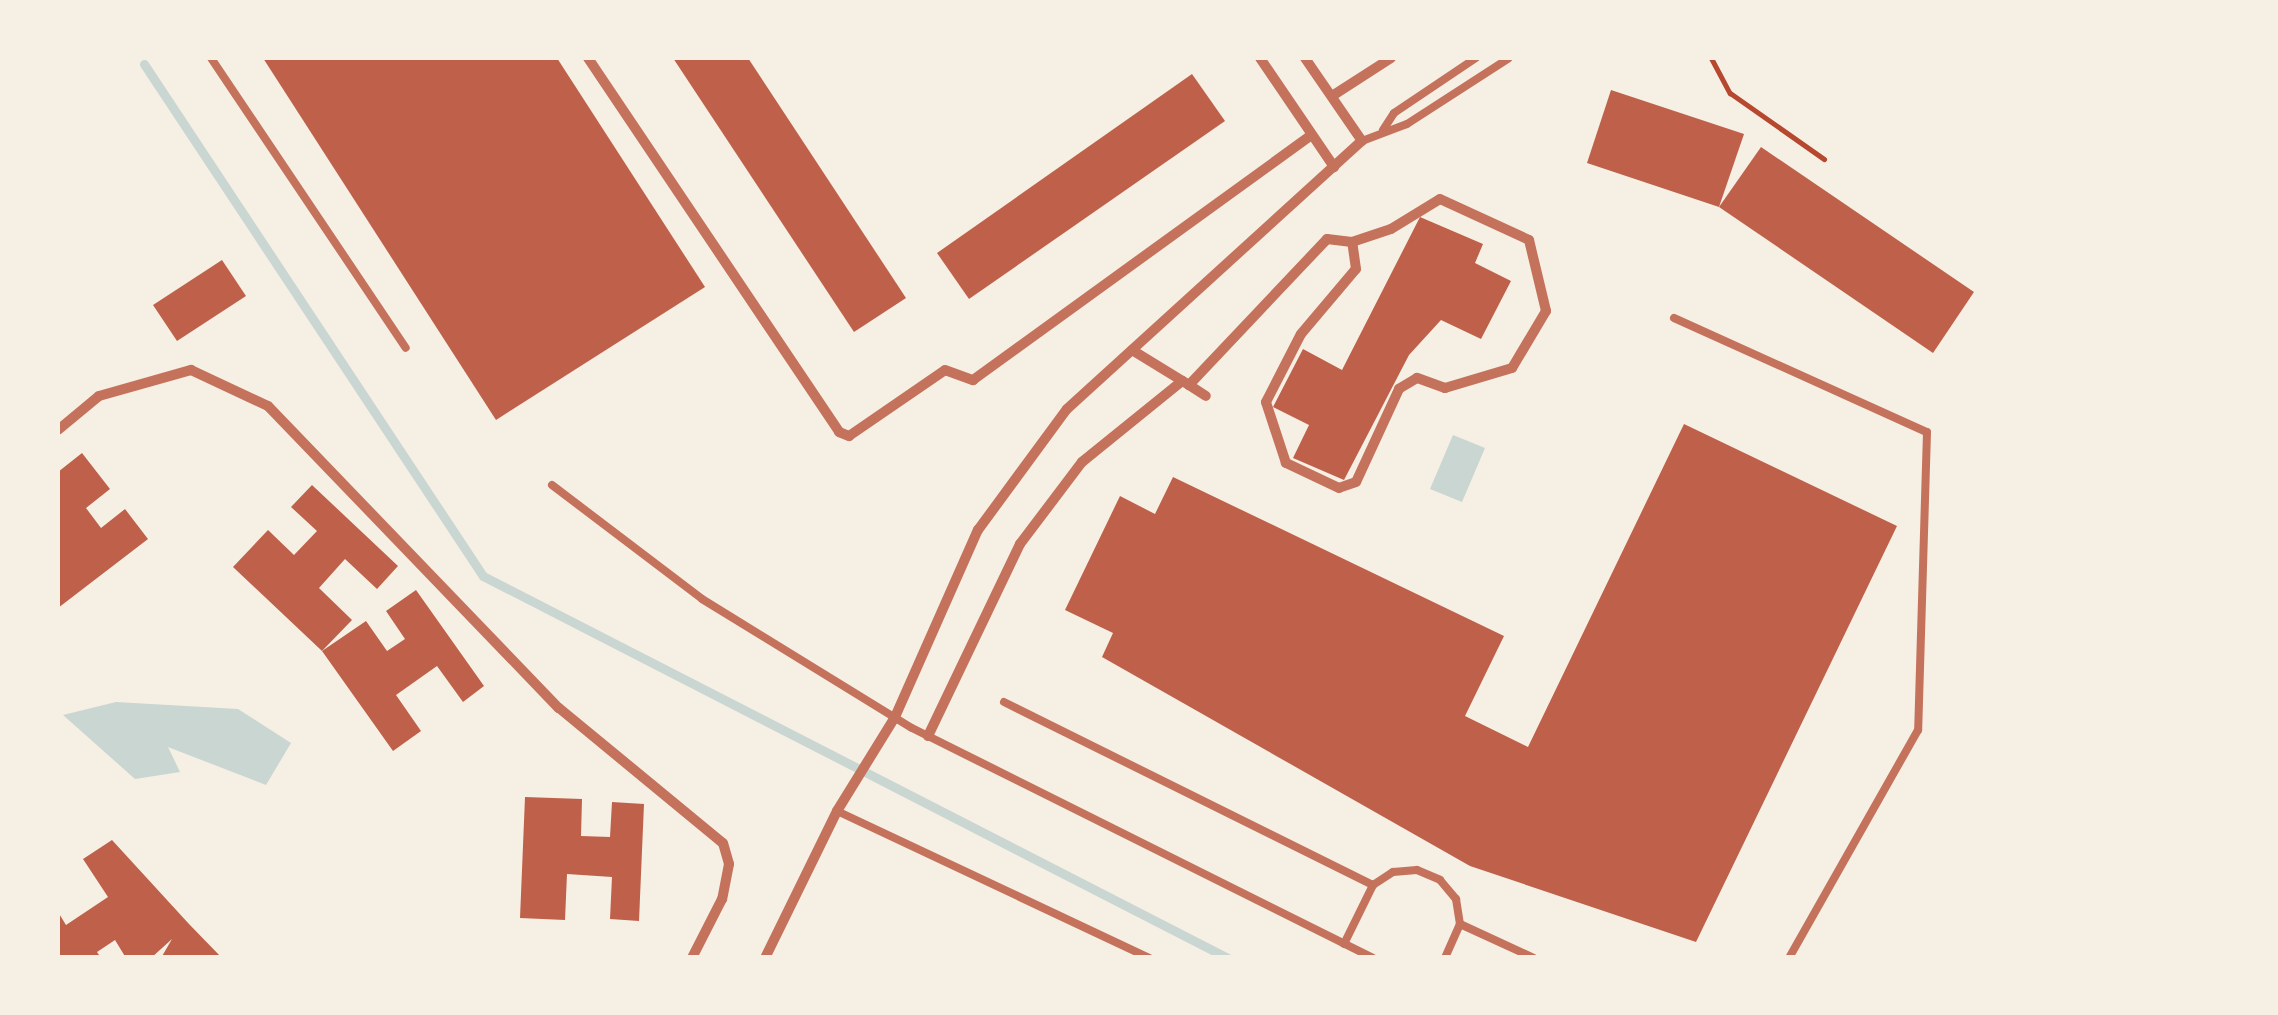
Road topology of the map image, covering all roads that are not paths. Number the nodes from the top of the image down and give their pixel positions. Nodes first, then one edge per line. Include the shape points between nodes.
1 (212, 58) edge
2 (588, 58) edge
3 (1260, 58) edge
4 (1305, 58) edge
5 (1391, 58) edge
6 (1476, 58) edge
7 (1509, 58) edge
8 (1332, 96) junction
9 (1382, 130) junction
10 (1312, 135) junction
11 (1362, 141) junction
12 (1334, 167) junction
13 (1352, 242) junction
14 (1674, 318) dead end
15 (406, 348) dead end
16 (1132, 350) junction
17 (1185, 383) junction
18 (1206, 396) dead end
19 (58, 430) edge
20 (552, 485) dead end
21 (1004, 702) dead end
22 (895, 717) junction
23 (928, 736) junction
24 (836, 811) junction
25 (1374, 885) junction
26 (1460, 924) junction
27 (1344, 944) junction
28 (692, 958) edge
29 (765, 958) edge
30 (1150, 958) edge
31 (1373, 958) edge
32 (1445, 958) edge
33 (1534, 958) edge
34 (1788, 958) edge

1 - 15 lane
2 - 10 street via 839,432 849,436 945,370 973,380
3 - 10 street
4 - 8 street
5 - 8 street
6 - 9 lane via 1394,113
7 - 9 lane via 1407,124
8 - 11 street
9 - 11 lane
10 - 12 street
11 - 12 street
12 - 16 street
13 - 13 street via 1391,229 1440,199 1529,240 1546,310 1512,368 1445,388 1417,378 1400,389 1356,482 1338,488 1286,463 1266,402 1301,334 1356,269
13 - 17 street via 1327,239
14 - 34 lane via 1927,432 1918,730
16 - 17 street
16 - 22 street via 1067,409 978,530
17 - 18 street
17 - 23 street via 1082,462 1020,544
19 - 28 street via 99,396 191,370 268,406 559,708 723,843 728,864 722,899
20 - 22 lane via 702,599
21 - 25 lane
22 - 23 lane
22 - 24 street
23 - 27 lane
24 - 29 street
24 - 30 lane
25 - 26 lane via 1392,872 1417,870 1440,880 1456,899
25 - 27 lane
26 - 32 lane
26 - 33 lane
27 - 31 lane

